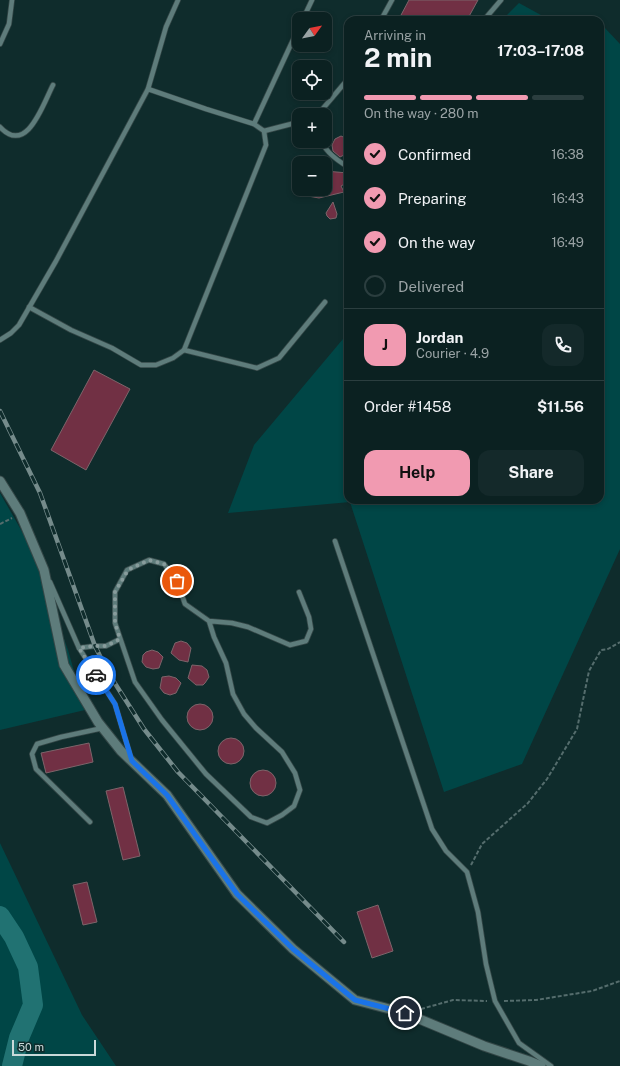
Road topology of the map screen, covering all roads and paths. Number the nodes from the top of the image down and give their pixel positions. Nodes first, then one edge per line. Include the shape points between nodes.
1 (12, 0) edge
2 (178, 0) edge
3 (312, 0) edge
4 (392, 0) edge
5 (501, 0) edge
6 (306, 12) edge
7 (383, 16) edge
8 (487, 16) edge
9 (292, 42) edge
10 (0, 44) edge
11 (344, 84) edge
12 (53, 85) dead end
13 (148, 89) junction
14 (323, 108) edge
15 (254, 124) junction
16 (292, 124) edge
17 (0, 127) edge
18 (264, 131) junction
19 (325, 148) edge
20 (344, 165) edge
21 (325, 302) dead end
22 (29, 307) junction
23 (0, 340) edge
24 (184, 350) junction
25 (0, 481) edge
26 (20, 513) junction
27 (0, 524) edge
28 (335, 541) dead end
29 (44, 570) junction
30 (300, 592) dead end
31 (209, 622) junction
32 (120, 639) junction
33 (620, 642) edge
34 (79, 648) junction
35 (103, 728) junction
36 (132, 761) junction
37 (90, 822) dead end
38 (467, 872) junction
39 (620, 981) edge
40 (495, 1001) junction
41 (405, 1013) junction
42 (541, 1066) edge
43 (551, 1066) edge

1 - 10 lane via 9,24
2 - 13 lane via 166,27
3 - 6 lane
4 - 7 lane
5 - 8 lane
9 - 15 lane
11 - 14 lane
12 - 17 lane via 26,133 17,137 11,136
13 - 15 lane
13 - 22 lane
15 - 18 lane
16 - 18 lane
18 - 24 lane via 266,145
19 - 20 lane
21 - 24 lane via 279,358 257,368
22 - 23 lane via 19,325
22 - 24 lane via 141,364 156,365
25 - 26 street
26 - 27 path
26 - 29 street
28 - 38 lane via 432,829 446,851
29 - 34 lane
29 - 35 street via 64,665
30 - 31 lane via 311,629 306,641 290,645 248,627
31 - 32 lane via 185,604 177,581 164,564 149,560 128,570 115,592 115,623
31 - 32 lane via 226,663 233,694 244,714 282,752 295,773 300,790 294,806 267,823 251,817 206,774 167,726 135,682
32 - 34 lane via 106,646
33 - 38 path via 601,650 589,670 576,728 546,778 528,803 482,844
34 - 36 lane via 115,704
35 - 36 street
35 - 37 lane via 37,744 32,754 36,769
36 - 41 street via 167,795 237,894 293,949 355,1000
38 - 40 lane via 478,912
39 - 40 path via 592,990 536,1000
40 - 41 path via 453,1000
40 - 43 lane via 519,1043
41 - 42 street via 484,1046

